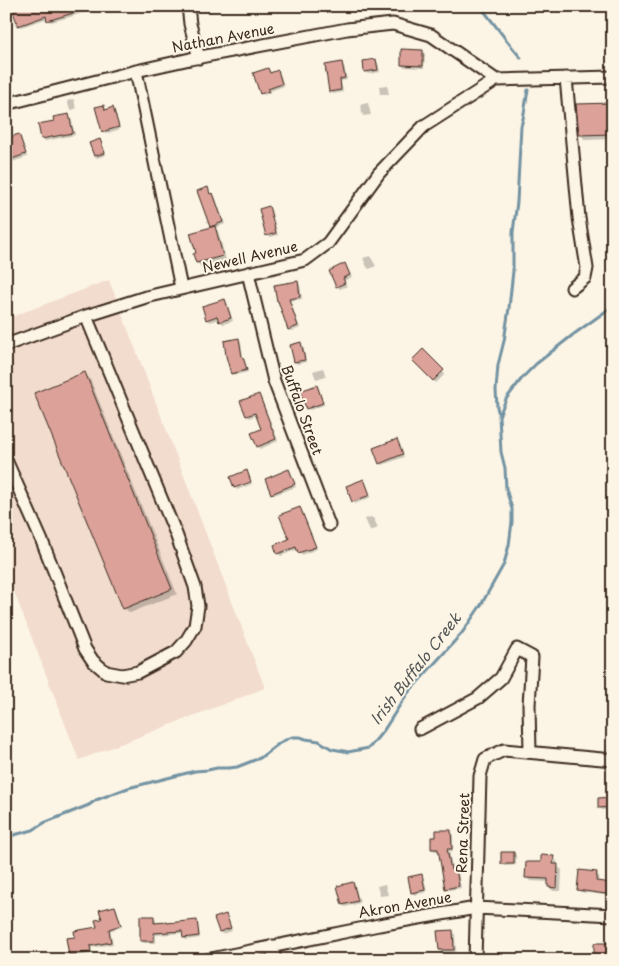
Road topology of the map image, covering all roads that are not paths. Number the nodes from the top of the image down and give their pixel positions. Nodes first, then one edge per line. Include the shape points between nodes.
1 (188, 6) edge
2 (199, 58) junction
3 (136, 71) junction
4 (613, 77) edge
5 (566, 78) junction
6 (496, 80) junction
7 (6, 104) edge
8 (248, 273) junction
9 (181, 288) junction
10 (572, 288) dead end
11 (86, 316) junction
12 (6, 345) edge
13 (6, 460) edge
14 (329, 525) dead end
15 (420, 730) dead end
16 (530, 752) junction
17 (613, 760) edge
18 (476, 908) junction
19 (613, 915) edge
20 (272, 946) junction
21 (206, 960) edge
22 (275, 960) edge
23 (475, 960) edge

1 - 2 street
2 - 3 street, Nathan Avenue
2 - 6 street, Nathan Avenue via 347,29 393,24 431,35
3 - 7 street, Nathan Avenue
3 - 9 street
4 - 5 street
5 - 6 street
5 - 10 street via 587,268 585,278
6 - 8 street, Newell Avenue via 424,126 379,173 328,243 305,260
8 - 9 street, Newell Avenue
8 - 14 street, Buffalo Street via 274,381
9 - 11 street, Newell Avenue
11 - 12 street, Newell Avenue
11 - 13 street via 195,587 198,606 195,626 176,652 138,672 122,675 106,672 93,661
15 - 16 street via 478,698 501,678 517,649 532,657
16 - 17 street
16 - 18 street, Rena Street via 504,750 485,759 480,776
18 - 19 street, Akron Avenue
18 - 20 street, Akron Avenue
18 - 23 street, Rena Street
20 - 21 street, Akron Avenue
20 - 22 street

